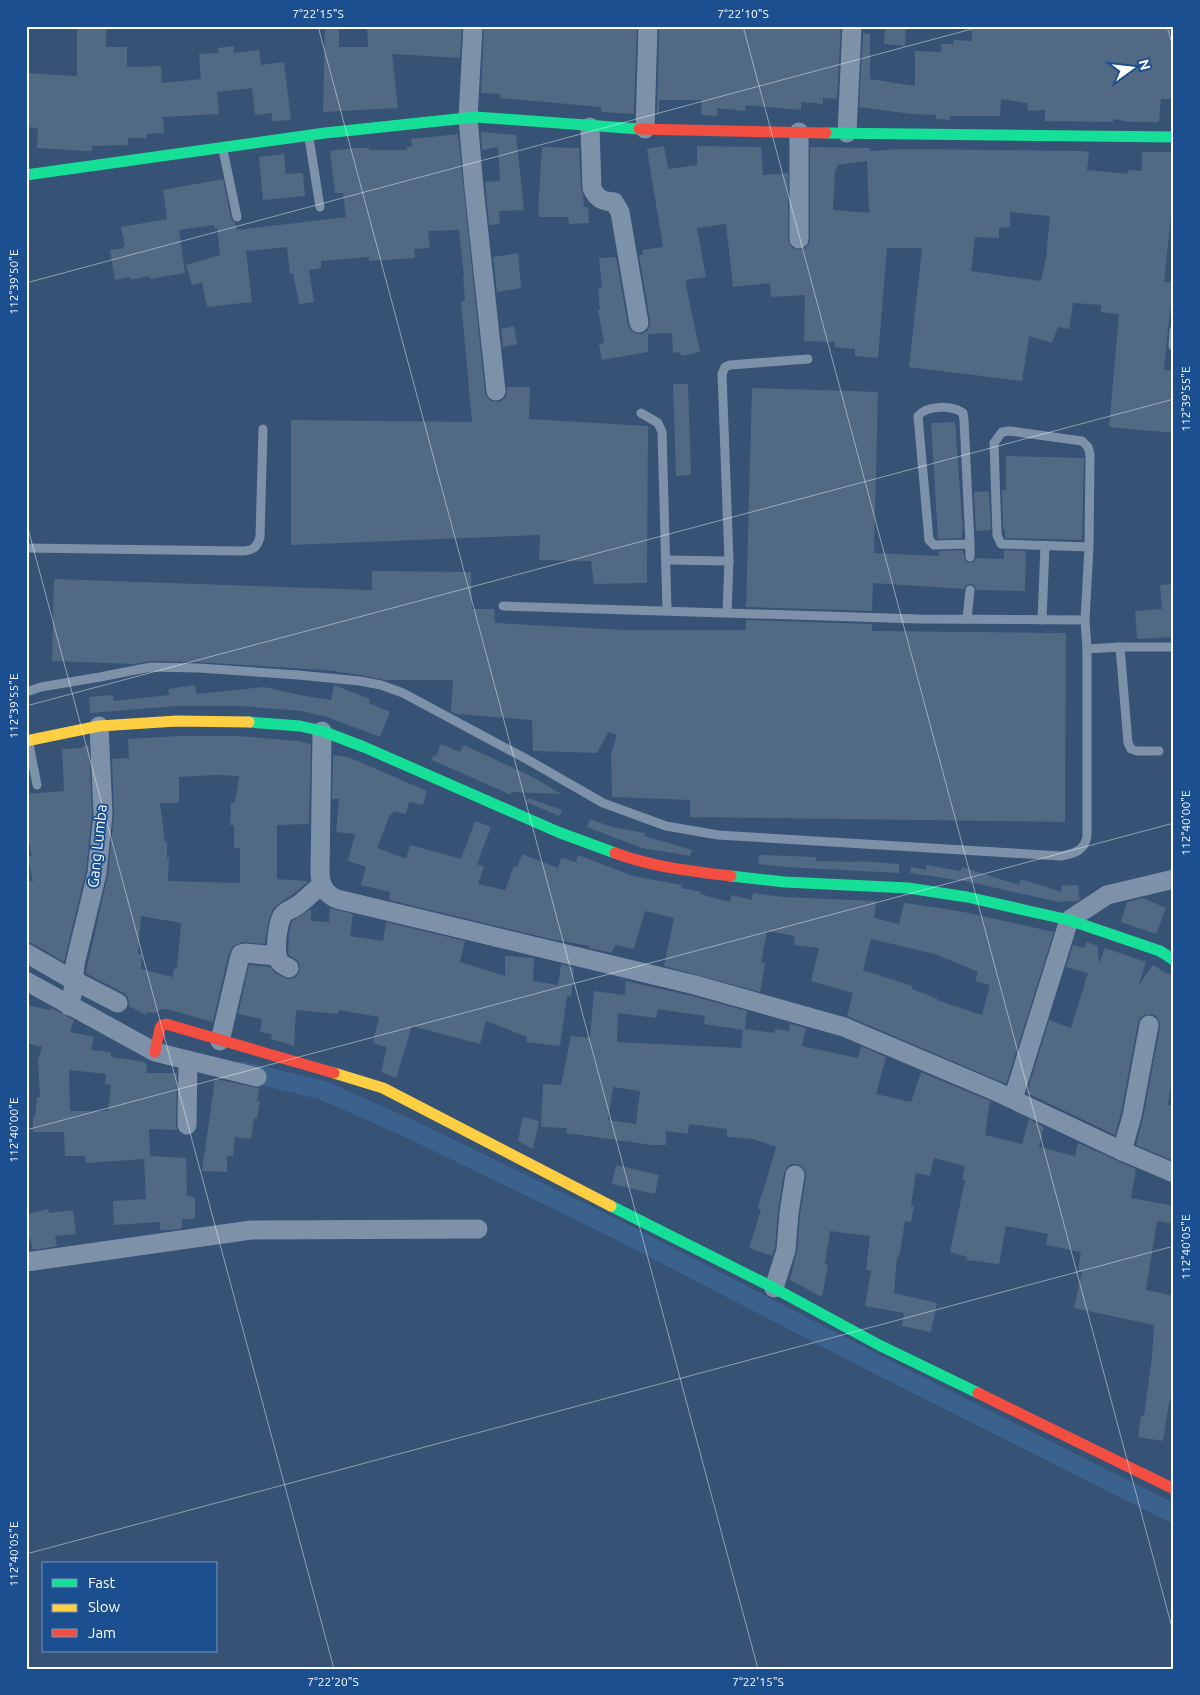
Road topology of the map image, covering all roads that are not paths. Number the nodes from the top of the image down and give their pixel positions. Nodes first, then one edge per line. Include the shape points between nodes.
1 (474, 26) edge
2 (648, 26) edge
3 (852, 26) edge
4 (468, 118) junction
5 (590, 127) junction
6 (645, 130) junction
7 (799, 132) junction
8 (847, 133) junction
9 (308, 135) junction
10 (1174, 137) edge
11 (222, 147) junction
12 (26, 175) edge
13 (320, 207) dead end
14 (237, 217) dead end
15 (798, 239) dead end
16 (639, 323) dead end
17 (1174, 330) edge
18 (1173, 346) edge
19 (808, 359) dead end
20 (496, 391) dead end
21 (641, 413) dead end
22 (263, 429) dead end
23 (970, 544) junction
24 (1046, 546) junction
25 (1089, 547) junction
26 (26, 548) edge
27 (970, 557) dead end
28 (666, 560) junction
29 (729, 560) junction
30 (970, 590) dead end
31 (503, 606) dead end
32 (668, 610) junction
33 (727, 612) junction
34 (967, 619) junction
35 (1042, 620) junction
36 (1086, 620) junction
37 (1120, 647) junction
38 (1174, 647) edge
39 (1088, 649) junction
40 (26, 692) edge
41 (99, 726) junction
42 (322, 731) junction
43 (28, 741) edge
44 (1159, 751) dead end
45 (36, 785) dead end
46 (1174, 879) edge
47 (322, 885) junction
48 (1068, 920) junction
49 (26, 953) edge
50 (1174, 960) edge
51 (26, 981) edge
52 (72, 989) junction
53 (118, 1003) dead end
54 (1149, 1025) dead end
55 (220, 1041) junction
56 (155, 1050) junction
57 (188, 1060) junction
58 (257, 1077) dead end
59 (1013, 1099) junction
60 (187, 1125) dead end
61 (1122, 1151) junction
62 (1174, 1173) edge
63 (795, 1176) dead end
64 (478, 1229) dead end
65 (26, 1262) edge
66 (774, 1288) junction
67 (1174, 1489) edge

1 - 4 street
2 - 6 street
3 - 8 street
4 - 5 street
4 - 9 street
4 - 20 street
5 - 6 street
5 - 16 street via 592,188 595,196 614,202 620,212
6 - 7 street
7 - 8 street
7 - 15 street
8 - 10 street
9 - 11 street
9 - 13 lane
11 - 12 street
11 - 14 lane
17 - 18 lane
19 - 29 lane via 730,364 722,374
21 - 28 lane via 658,423 662,432
22 - 26 lane via 260,537 258,545 249,551
23 - 23 lane via 934,545 929,540 918,416 929,409 957,409 963,413
23 - 27 lane
24 - 25 lane
24 - 25 lane via 1001,544 998,540 994,444 1002,432 1082,442 1088,446
24 - 35 lane
25 - 36 lane
28 - 29 lane
28 - 32 lane
29 - 33 lane
30 - 34 lane
31 - 32 lane
32 - 33 lane
33 - 34 lane
34 - 35 lane
35 - 36 lane
36 - 39 lane
37 - 38 lane
37 - 39 lane
37 - 44 lane via 1128,742 1131,749 1137,751
39 - 40 lane via 1087,836 1076,854 1061,856 718,835 666,826 603,803 403,693 360,681 151,667
41 - 42 street via 239,721
41 - 43 street
41 - 52 street, Gang Lumba via 103,814 97,873
42 - 47 street
42 - 48 street via 558,832 638,862 785,882 908,888 967,897
43 - 45 lane
46 - 48 street via 1107,895
47 - 55 street via 282,917 276,946 283,962 245,952 242,954
47 - 59 street via 328,895 337,899 695,986 844,1027
48 - 50 street via 1160,950
48 - 59 street
49 - 52 street
51 - 52 street
52 - 53 street
52 - 56 street
54 - 61 street
55 - 56 street via 166,1024 160,1028
55 - 66 street via 383,1088
56 - 57 street
57 - 58 street
57 - 60 street
59 - 61 street
61 - 62 street
63 - 66 street via 786,1250
64 - 65 street via 251,1230
66 - 67 street via 879,1344

